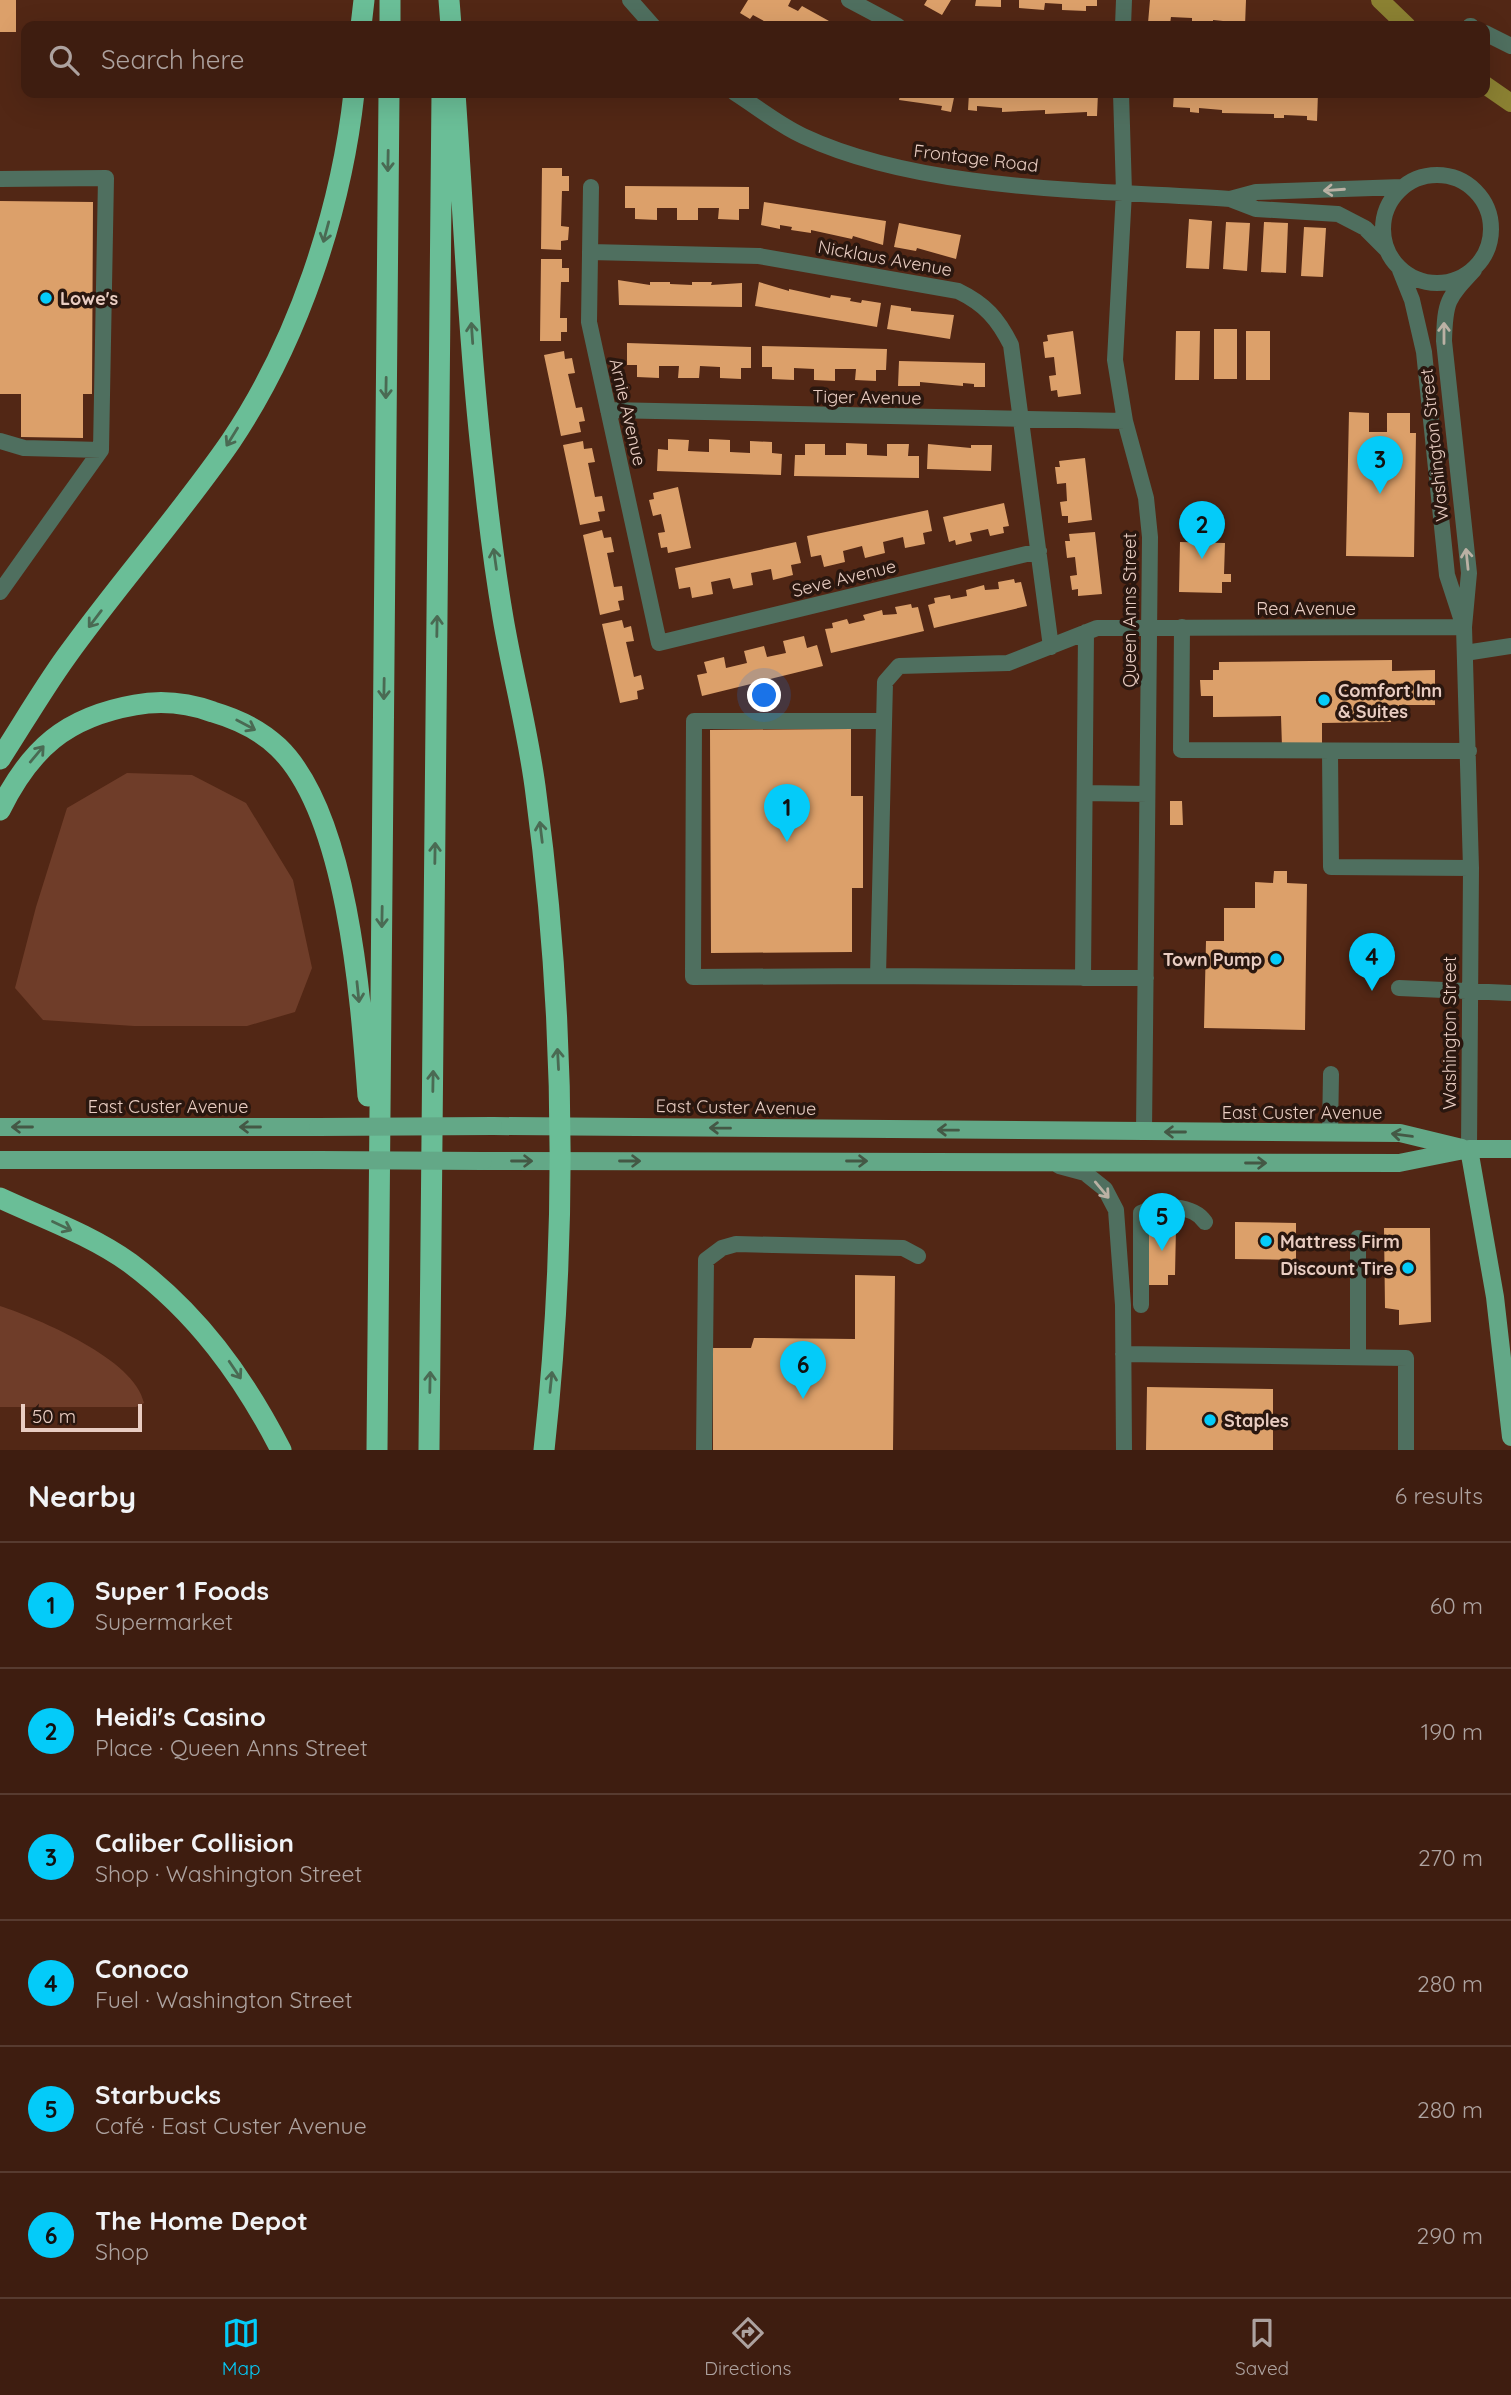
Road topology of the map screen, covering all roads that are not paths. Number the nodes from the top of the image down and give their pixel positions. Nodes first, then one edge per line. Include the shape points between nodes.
1 (364, 0) edge
2 (390, 0) edge
3 (442, 0) edge
4 (449, 0) edge
5 (630, 0) edge
6 (849, 0) edge
7 (1124, 0) edge
8 (362, 21) edge
9 (390, 21) edge
10 (442, 21) edge
11 (451, 21) edge
12 (649, 21) edge
13 (889, 21) edge
14 (1123, 21) edge
15 (1490, 36) edge
16 (1511, 46) edge
17 (353, 98) edge
18 (389, 98) edge
19 (442, 98) edge
20 (455, 98) edge
21 (743, 98) edge
22 (1121, 98) edge
23 (0, 179) edge
24 (592, 187) dead end
25 (1402, 187) junction
26 (1124, 192) junction
27 (1230, 199) junction
28 (1386, 249) junction
29 (590, 252) junction
30 (1400, 270) junction
31 (1474, 270) junction
32 (608, 410) junction
33 (1022, 420) junction
34 (1125, 421) junction
35 (0, 441) edge
36 (101, 450) junction
37 (1039, 551) junction
38 (0, 592) edge
39 (1148, 626) junction
40 (1182, 627) junction
41 (1464, 627) junction
42 (1086, 632) junction
43 (659, 643) joint
44 (1511, 646) edge
45 (1051, 647) junction
46 (1465, 653) junction
47 (883, 721) junction
48 (1330, 751) junction
49 (1469, 751) junction
50 (0, 759) edge
51 (1085, 793) junction
52 (1147, 794) junction
53 (0, 810) edge
54 (1471, 868) junction
55 (878, 976) junction
56 (1083, 978) junction
57 (1146, 978) junction
58 (1399, 988) dead end
59 (1470, 990) junction
60 (1511, 993) edge
61 (1331, 1074) dead end
62 (0, 1127) edge
63 (560, 1127) junction
64 (1144, 1132) junction
65 (1330, 1133) junction
66 (1469, 1149) junction
67 (1511, 1149) edge
68 (0, 1160) edge
69 (561, 1161) junction
70 (1043, 1161) junction
71 (0, 1198) edge
72 (1205, 1222) dead end
73 (1358, 1238) dead end
74 (918, 1256) dead end
75 (379, 1258) junction
76 (1141, 1305) dead end
77 (1124, 1354) junction
78 (1358, 1357) junction
79 (1511, 1437) edge
80 (281, 1450) edge
81 (377, 1450) edge
82 (429, 1450) edge
83 (544, 1450) edge
84 (704, 1450) edge
85 (1124, 1450) edge
86 (1406, 1450) edge

1 - 8 highway
2 - 9 highway
3 - 10 highway
4 - 11 highway
5 - 12 street
6 - 13 street
7 - 14 street
15 - 16 street
17 -> 50 highway via 339,186 290,333 231,439 65,658
18 -> 75 highway
82 -> 19 highway
63 -> 20 highway via 548,892 536,789 503,618 484,474
21 - 26 street, Frontage Road via 802,136 882,164 932,174
22 - 26 street, Queen Anns Street
23 - 36 street via 106,178
24 - 29 street, Arnie Avenue
25 -> 27 street, Frontage Road via 1256,192
25 - 28 street via 1384,215
25 - 31 street via 1416,178 1441,175 1466,182 1479,193 1492,224 1491,241
26 - 27 street, Frontage Road
26 - 34 street, Queen Anns Street via 1115,360
27 - 28 street, Frontage Road via 1256,209 1338,214 1365,228
28 - 30 street
29 - 32 street, Arnie Avenue via 589,322
29 - 33 street, Nicklaus Avenue via 759,256 958,291 978,300 999,320 1012,345
30 - 31 street via 1437,284
30 - 41 street, Washington Street via 1424,352 1447,575
41 -> 31 street, Washington Street via 1469,573 1444,307
32 - 33 street, Tiger Avenue
32 - 43 street, Arnie Avenue
33 - 34 street, Tiger Avenue
33 - 37 street, Nicklaus Avenue
34 - 39 street, Queen Anns Street via 1146,498
35 - 36 street via 24,448
36 - 38 street
37 - 43 street, Seve Avenue
37 - 45 street, Nicklaus Avenue
39 - 40 street, Rea Avenue
39 - 42 street, Rea Avenue
39 - 52 street, Queen Anns Street
40 - 41 street, Rea Avenue
40 - 48 street via 1181,750
41 - 46 street, Washington Street
42 - 45 street, Rea Avenue
42 - 51 street
44 - 46 street
45 - 47 street, Rea Avenue via 1009,663 899,666 885,682
46 - 49 street, Washington Street
47 - 55 street, Rea Avenue
47 - 55 street via 694,721 693,977
48 - 49 street
48 - 54 street via 1331,867
49 - 54 street, Washington Street
51 - 52 street
51 - 56 street
52 - 57 street, Queen Anns Street
53 -> 75 highway via 15,780 44,745 76,722 108,709 149,702 189,704 232,718 279,748 328,832 342,891 365,1059
54 - 59 street, Washington Street
55 - 56 street
56 - 57 street
57 - 64 street, Queen Anns Street
58 - 59 street
59 - 60 street
59 - 66 street, Washington Street
61 - 65 street
63 -> 62 main road, East Custer Avenue, bridge
64 -> 63 main road, East Custer Avenue
63 - 69 highway
65 -> 64 main road, East Custer Avenue
66 -> 65 main road, East Custer Avenue via 1400,1133
66 - 67 main road, East Custer Avenue
70 -> 66 main road, East Custer Avenue via 1399,1163
66 - 79 main road, Washington Street via 1495,1297
68 -> 69 main road, East Custer Avenue, bridge
69 -> 70 main road, East Custer Avenue
83 -> 69 highway via 558,1301
70 -> 77 street via 1085,1173 1105,1189 1116,1210
71 -> 80 highway via 82,1235 128,1262 186,1310 232,1365
72 - 76 street via 1191,1209 1141,1213
73 - 78 street
74 - 84 street via 903,1248 736,1244 706,1260
75 - 81 highway
77 - 78 street
77 - 85 street
78 - 86 street via 1406,1358

